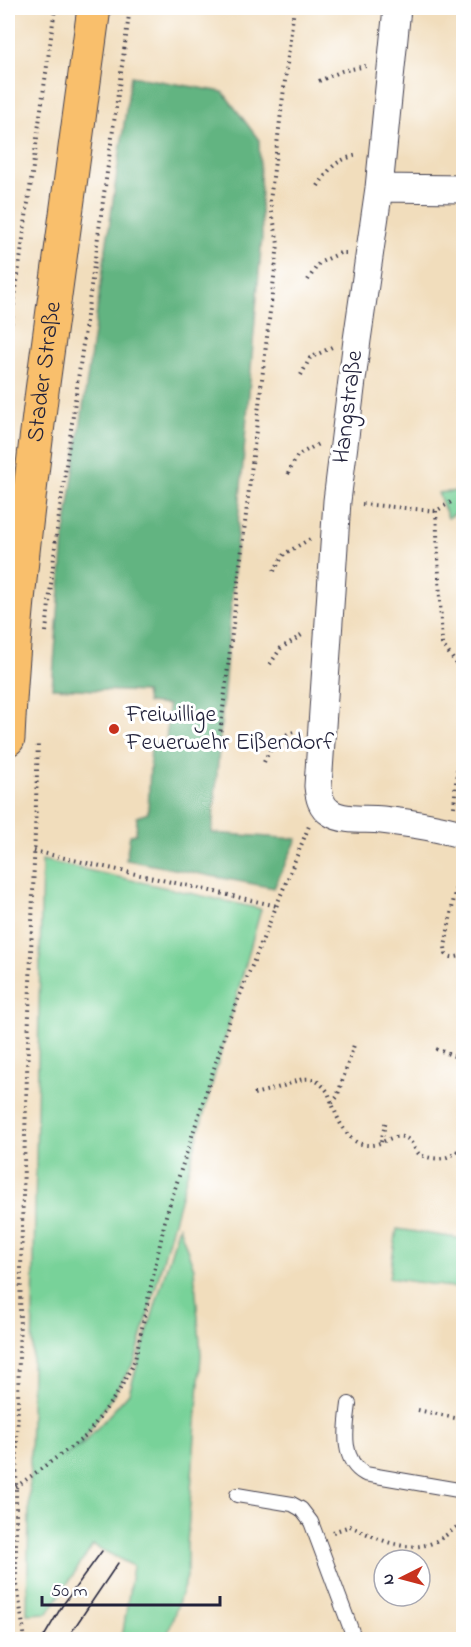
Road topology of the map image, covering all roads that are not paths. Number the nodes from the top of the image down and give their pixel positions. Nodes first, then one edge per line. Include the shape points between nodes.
1 (94, 8) edge
2 (397, 8) edge
3 (379, 188) junction
4 (464, 189) edge
5 (23, 739) edge
6 (459, 841) edge
7 (349, 1404) dead end
8 (464, 1491) edge
9 (237, 1495) dead end
10 (356, 1640) edge

1 - 5 main road, Stader Straße via 28,502 11,677
2 - 3 street, Hangstraße
3 - 4 street
3 - 6 street, Hangstraße via 336,514 318,786 320,800 334,815 422,825
7 - 8 lane via 346,1446 359,1471
9 - 10 lane via 292,1504 306,1515

